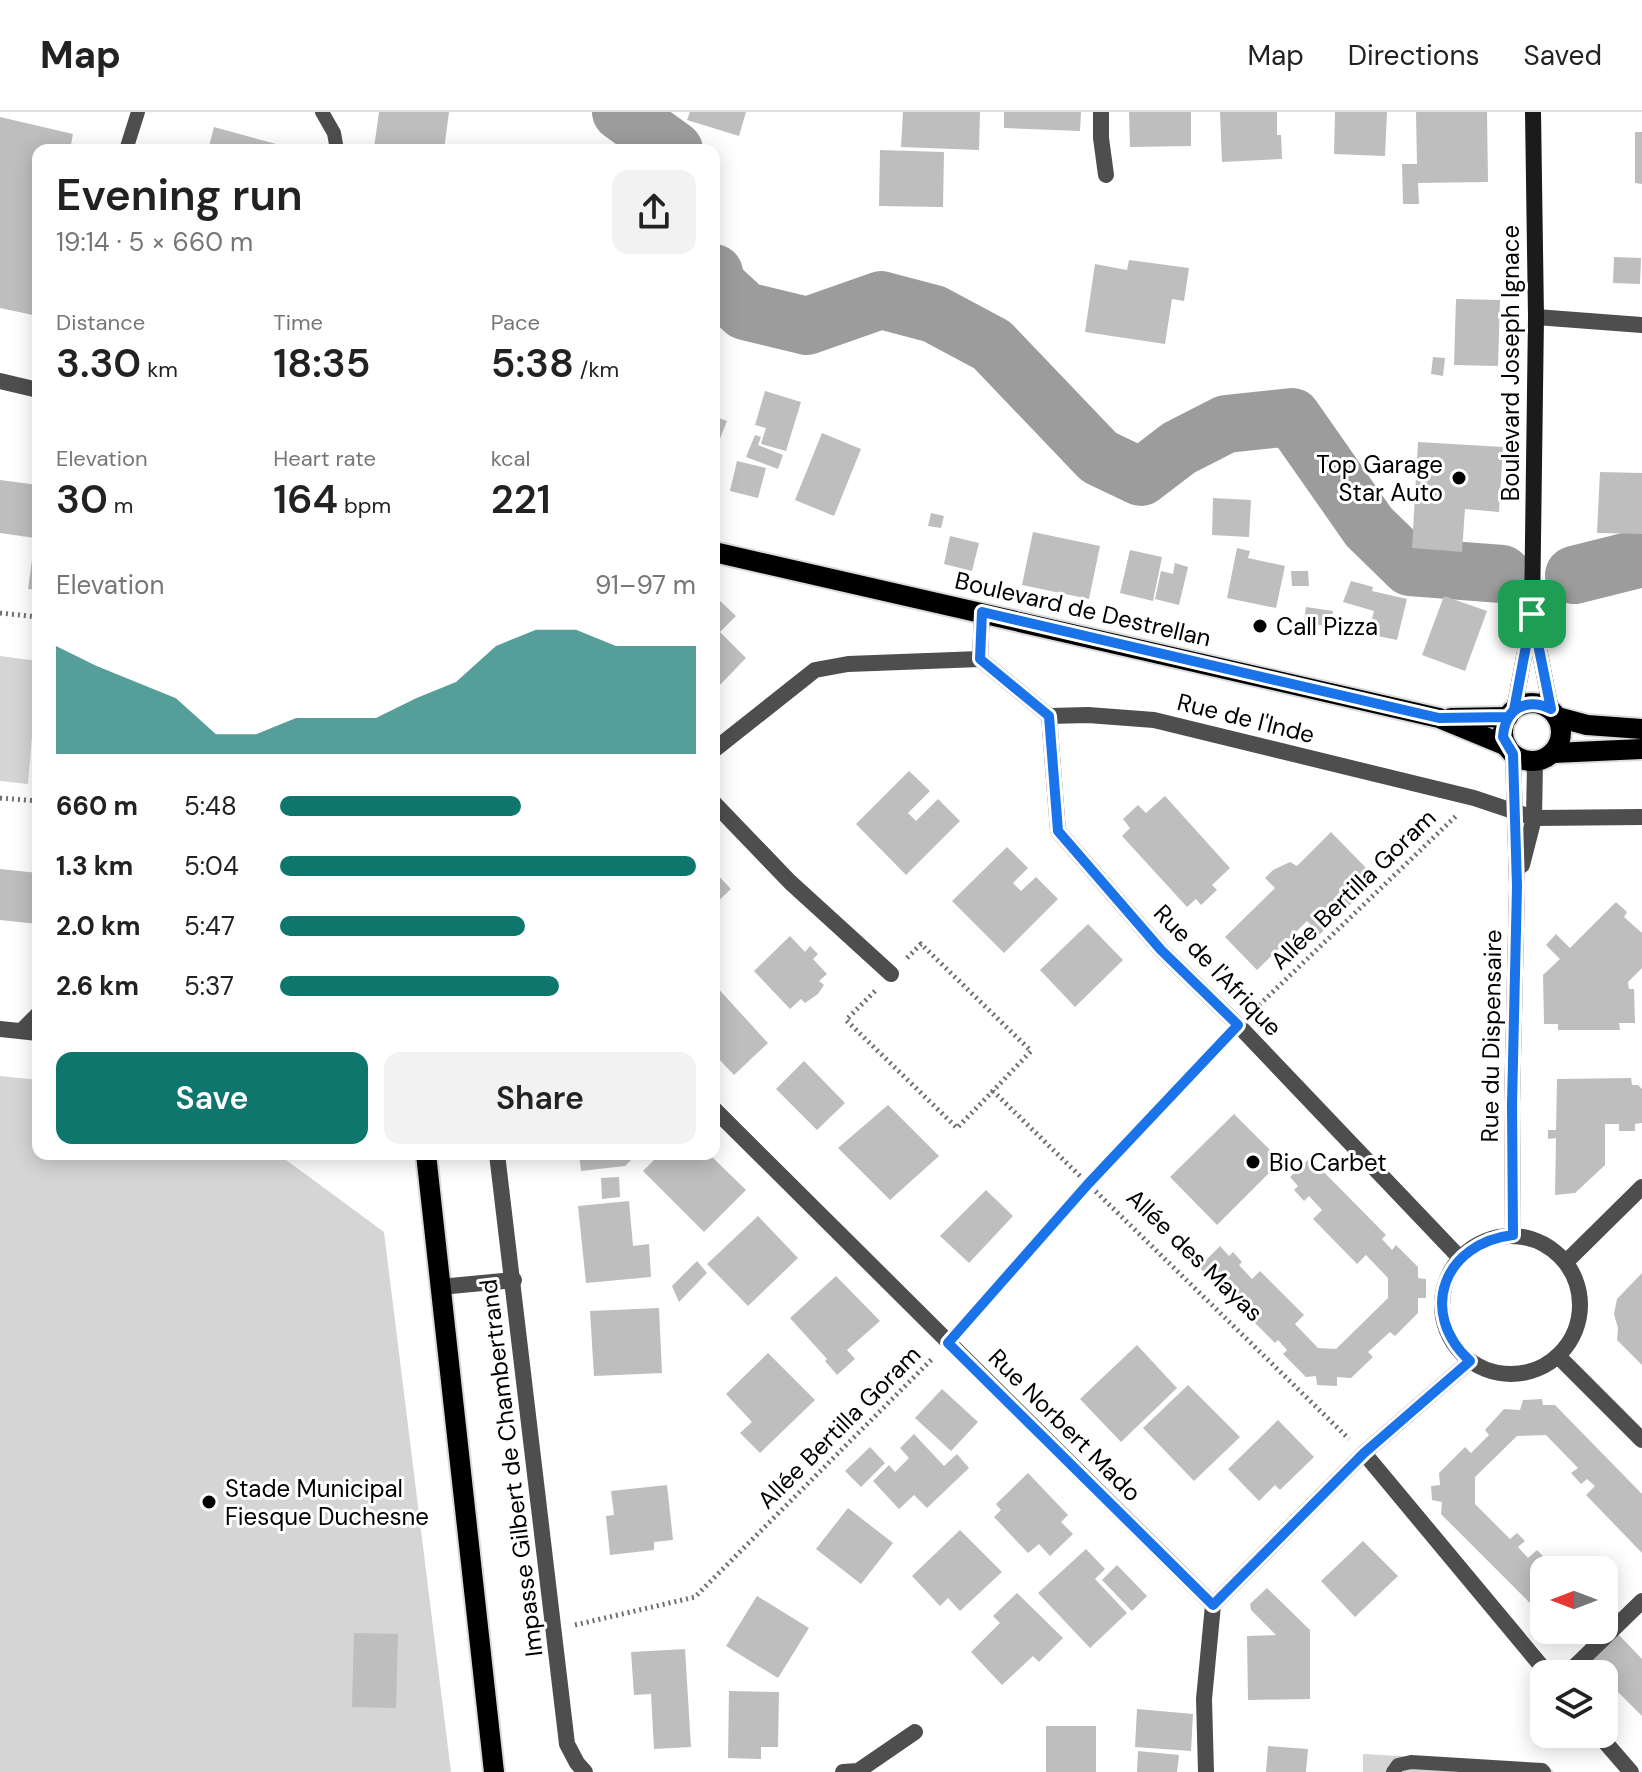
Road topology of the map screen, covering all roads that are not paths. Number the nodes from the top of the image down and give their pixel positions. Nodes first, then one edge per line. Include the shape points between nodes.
1 (138, 112) edge
2 (322, 112) edge
3 (1101, 112) edge
4 (1533, 112) edge
5 (128, 144) edge
6 (336, 144) edge
7 (1106, 175) dead end
8 (1536, 317) junction
9 (1642, 325) edge
10 (0, 381) edge
11 (32, 389) edge
12 (720, 553) edge
13 (982, 612) junction
14 (1532, 614) junction
15 (980, 659) junction
16 (1511, 713) junction
17 (1554, 713) junction
18 (1049, 716) junction
19 (1439, 718) junction
20 (1642, 729) edge
21 (720, 745) edge
22 (1642, 749) edge
23 (1510, 750) junction
24 (1544, 758) junction
25 (720, 809) edge
26 (1515, 810) junction
27 (1642, 817) edge
28 (1534, 818) junction
29 (1517, 886) junction
30 (891, 974) road end
31 (32, 1019) edge
32 (0, 1029) edge
33 (20, 1031) junction
34 (32, 1032) edge
35 (720, 1115) edge
36 (427, 1160) edge
37 (498, 1160) edge
38 (1642, 1187) edge
39 (1513, 1235) junction
40 (1460, 1258) junction
41 (1566, 1262) junction
42 (514, 1280) junction
43 (440, 1287) junction
44 (1558, 1356) junction
45 (1470, 1361) junction
46 (1642, 1440) edge
47 (1364, 1453) junction
48 (1642, 1601) edge
49 (1213, 1605) junction
50 (1536, 1660) edge
51 (1581, 1660) edge
52 (915, 1732) dead end
53 (1610, 1748) edge
54 (1488, 1769) edge
55 (494, 1772) edge
56 (585, 1772) edge
57 (843, 1772) edge
58 (1206, 1772) edge
59 (1393, 1772) edge
60 (1544, 1772) edge
61 (1631, 1772) edge

1 - 5 lane
2 - 6 lane
3 - 7 street
4 - 8 main road, Boulevard Joseph Ignace
8 - 9 street
8 - 14 main road, Boulevard Joseph Ignace
10 - 11 street
12 - 13 main road, Boulevard de Destrellan
13 - 15 street
13 - 19 main road, Boulevard de Destrellan
14 - 16 main road, Boulevard Joseph Ignace
14 - 17 main road, Boulevard Joseph Ignace
15 - 18 street
15 - 21 street via 815,670
16 - 17 main road via 1532,703
16 - 19 main road, Boulevard de Destrellan
16 - 23 main road via 1503,737
17 - 20 main road via 1587,725
17 - 24 main road via 1561,736
18 - 26 street, Rue de l'Inde via 1154,720
18 - 40 street, Rue de l'Afrique via 1058,831 1161,950
19 - 23 main road, Boulevard de Destrellan
22 - 24 main road
23 - 24 main road via 1519,758
23 - 26 street, Rue du Dispensaire
24 - 28 street, Rue du Dispensaire
25 - 30 street
26 - 28 street, Rue de l'Inde
26 - 29 street, Rue du Dispensaire
27 - 28 street
28 - 29 street, Rue du Dispensaire
29 - 39 street, Rue du Dispensaire
31 - 33 lane
32 - 33 street
33 - 34 street
35 - 49 street, Rue Norbert Mado
36 - 43 main road
37 - 42 street, Impasse Gilbert de Chambertrand
38 - 41 street
39 - 40 street via 1484,1241
39 - 41 street via 1542,1243
40 - 45 street via 1444,1287 1443,1320 1457,1349
41 - 44 street via 1575,1277 1580,1311
42 - 43 street
42 - 56 street, Impasse Gilbert de Chambertrand via 567,1744
43 - 55 main road
44 - 45 street via 1545,1366 1514,1374
44 - 46 street
45 - 47 street
47 - 49 street
47 - 50 street
48 - 51 street
49 - 58 street via 1204,1699
52 - 57 street via 858,1771
53 - 61 street
54 - 59 lane via 1411,1762
54 - 60 lane

